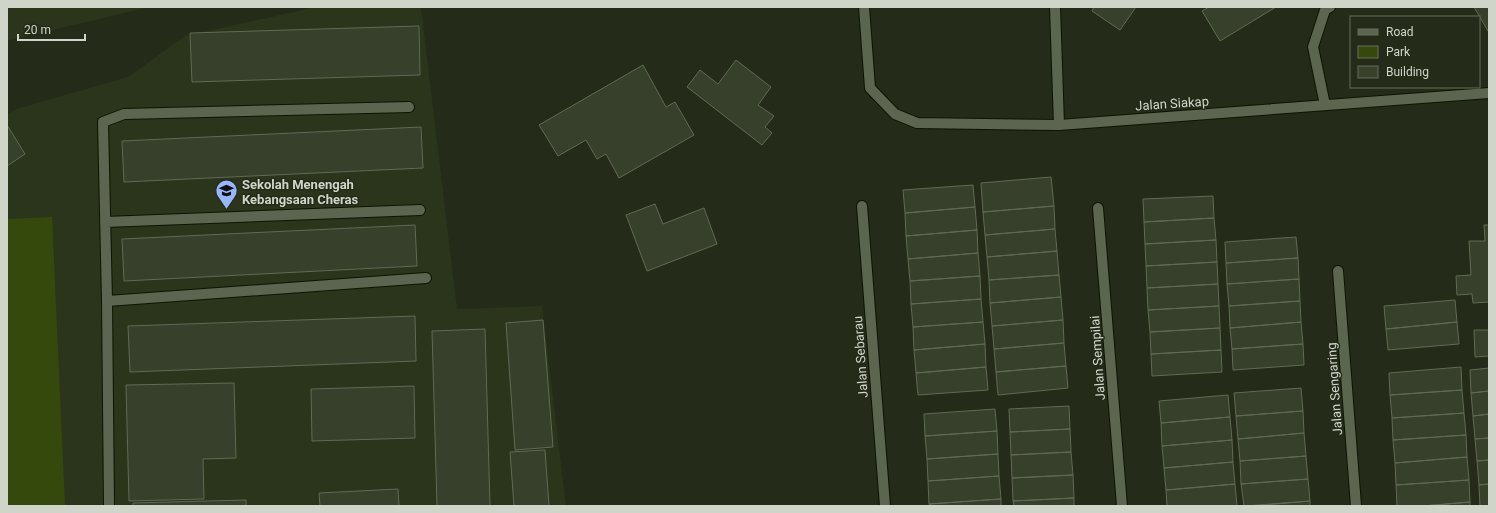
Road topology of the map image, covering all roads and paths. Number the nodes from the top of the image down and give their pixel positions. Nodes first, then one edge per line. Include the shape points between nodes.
1 (864, 7) edge
2 (1054, 7) edge
3 (1330, 7) edge
4 (1489, 93) edge
5 (1325, 105) junction
6 (409, 107) dead end
7 (1059, 125) junction
8 (862, 206) dead end
9 (1098, 208) dead end
10 (420, 210) dead end
11 (105, 222) junction
12 (1338, 271) dead end
13 (426, 278) dead end
14 (107, 301) junction
15 (109, 506) edge
16 (885, 506) edge
17 (1122, 506) edge
18 (1356, 506) edge

1 - 7 street, Jalan Siakap via 870,88 895,114 917,123
2 - 7 street
3 - 5 street via 1325,10 1313,47
4 - 5 street, Jalan Siakap
5 - 7 street, Jalan Siakap
6 - 11 street via 124,114 103,122
8 - 16 street, Jalan Sebarau
9 - 17 street, Jalan Sempilai
10 - 11 street
11 - 14 street
12 - 18 street, Jalan Sengaring
13 - 14 street
14 - 15 street

